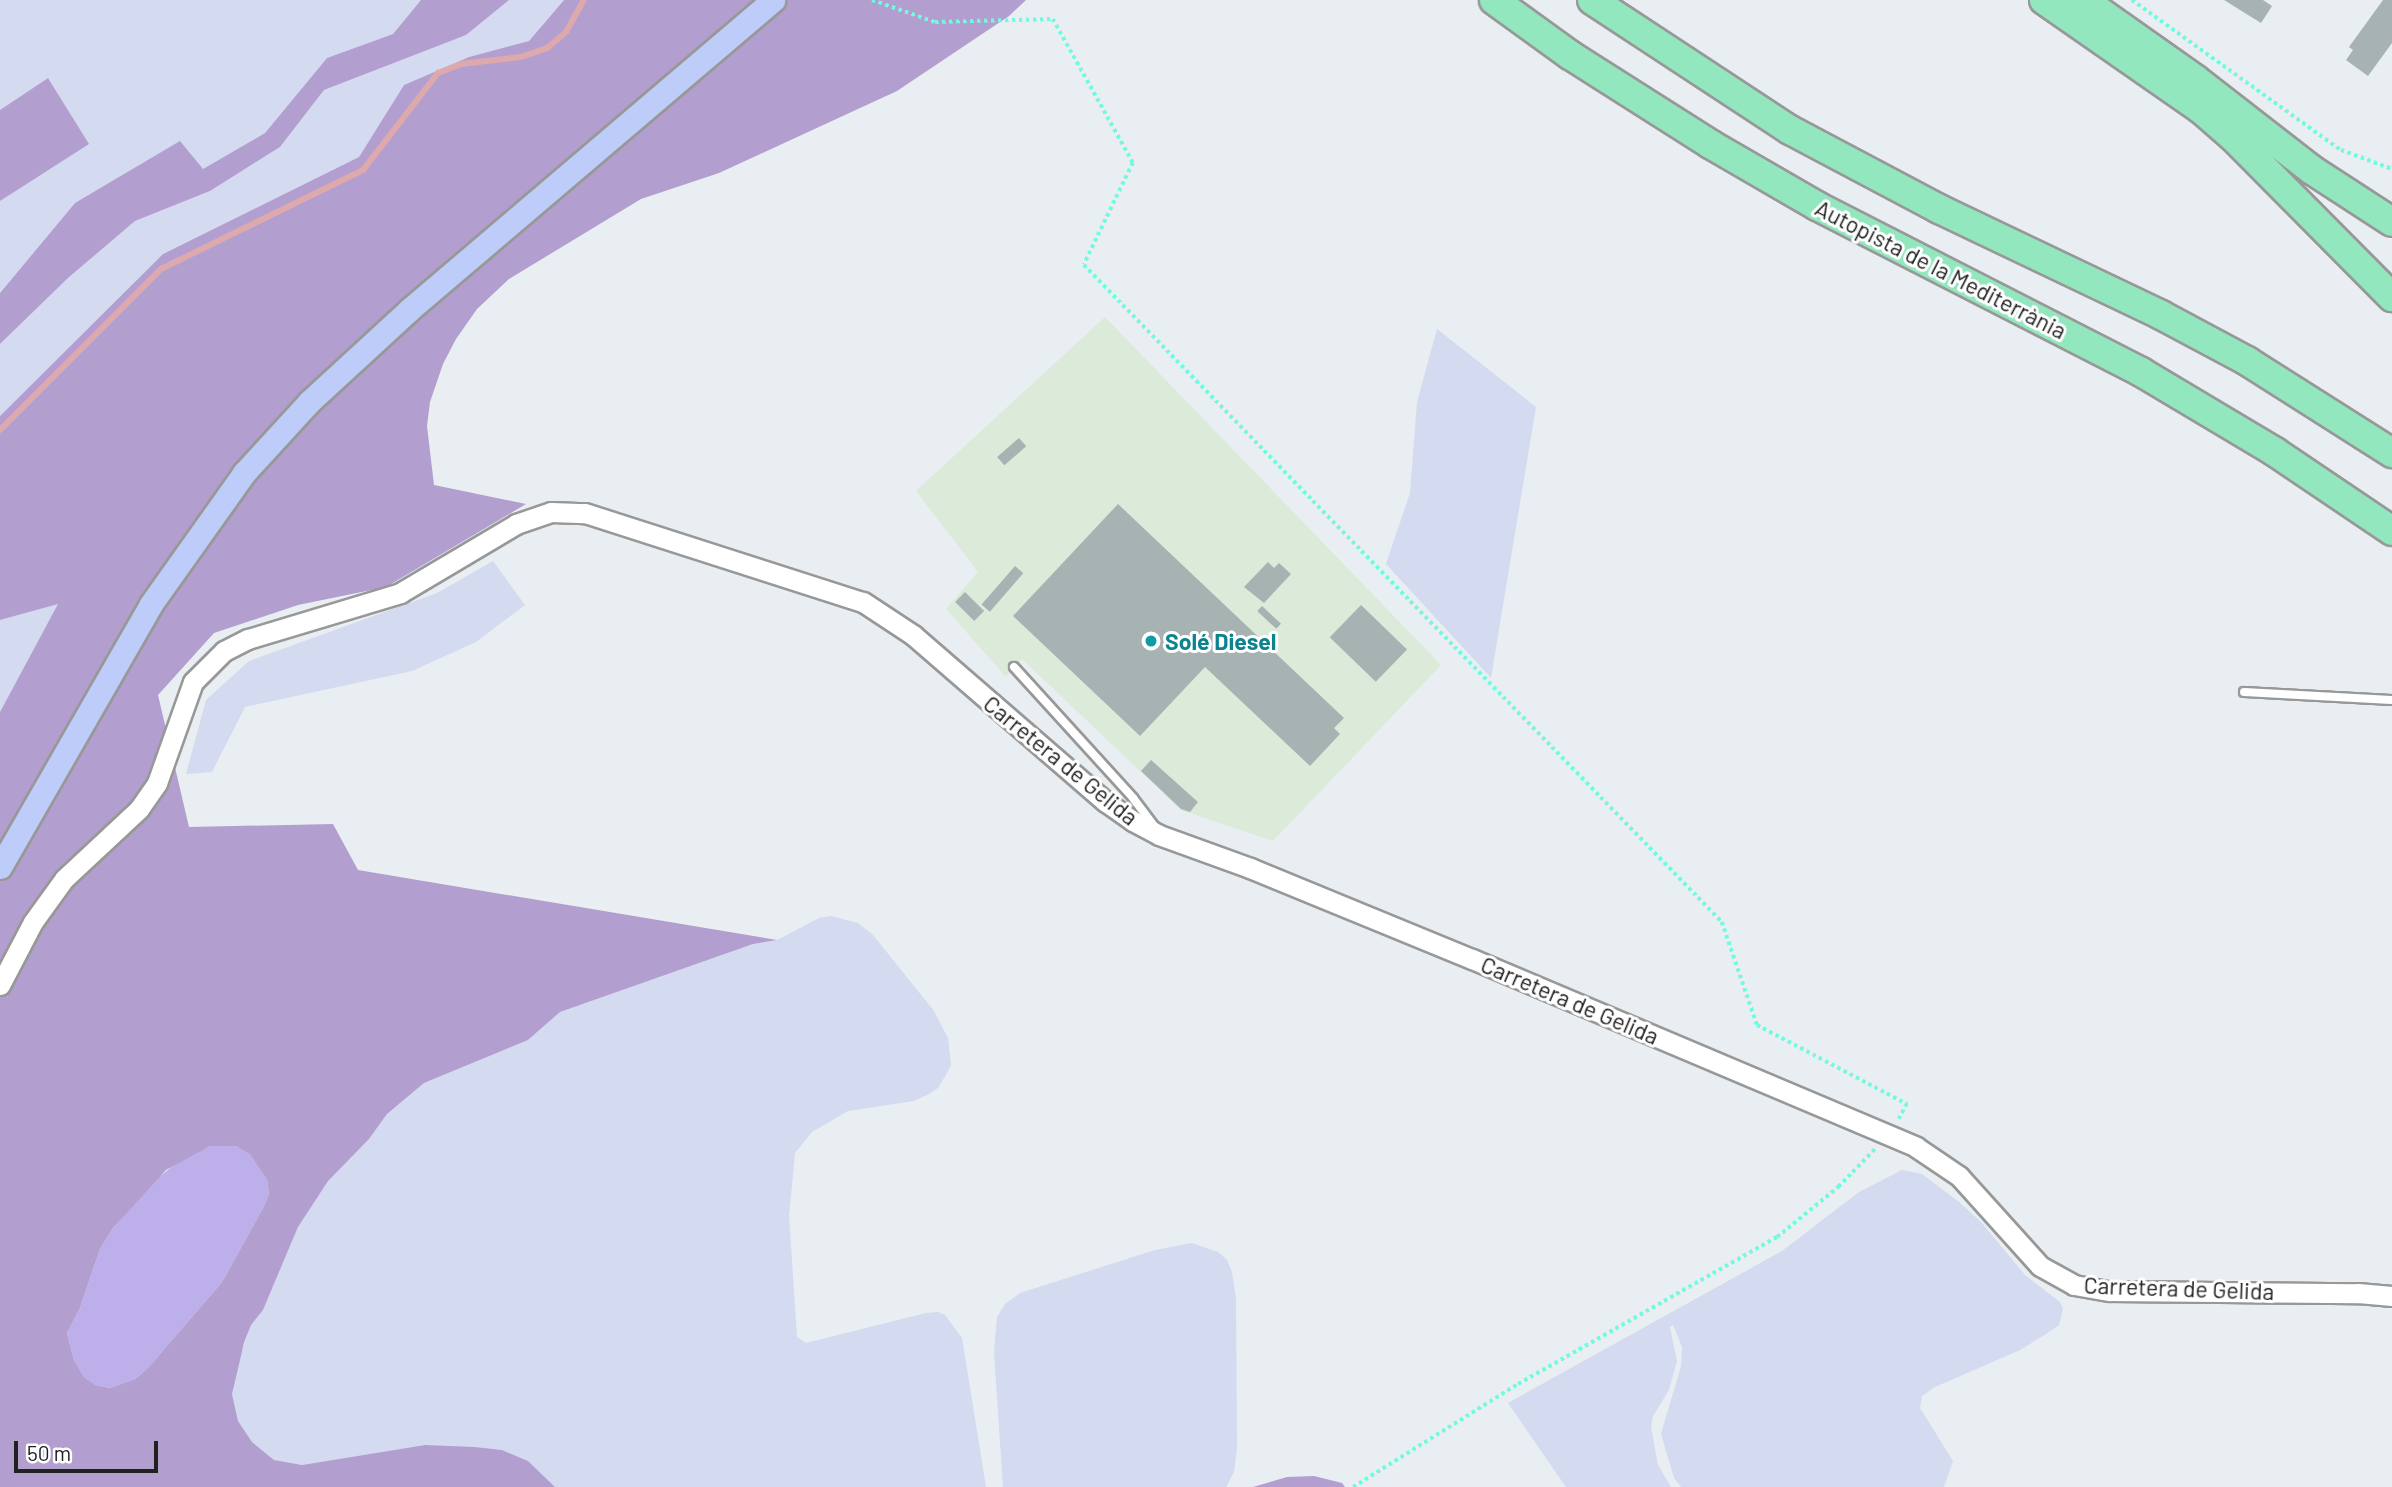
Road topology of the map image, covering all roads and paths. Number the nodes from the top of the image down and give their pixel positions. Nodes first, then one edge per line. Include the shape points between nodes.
1 (773, 0) edge
2 (872, 0) edge
3 (1494, 0) edge
4 (1592, 0) edge
5 (2044, 0) edge
6 (2083, 0) edge
7 (2132, 0) edge
8 (2392, 169) edge
9 (2392, 222) edge
10 (2392, 297) edge
11 (2392, 453) edge
12 (2392, 531) edge
13 (1014, 667) dead end
14 (2244, 692) dead end
15 (2392, 700) edge
16 (1160, 835) junction
17 (0, 867) edge
18 (0, 985) edge
19 (1889, 1135) junction
20 (2392, 1296) edge
21 (1353, 1487) edge

1 - 17 main road via 401,317 309,402 244,473 151,604
2 - 19 path via 935,22 1053,19 1133,163 1084,265 1722,922 1757,1025 1907,1104
3 - 12 highway, Autopista de la Mediterrània via 1570,55 1710,144 1817,206 2141,372 2275,452
4 - 11 highway via 1790,130 1938,209 2247,361
5 - 10 highway via 2202,110
6 - 9 highway via 2332,184
7 - 8 path via 2341,150
13 - 16 lane via 1133,798
14 - 15 lane
16 - 18 street, Carretera de Gelida via 1106,803 913,635 863,602 585,513 551,512 516,524 400,593 224,650 193,682 157,783 139,809 64,879 33,922
16 - 19 street, Carretera de Gelida via 1472,959
19 - 20 street, Carretera de Gelida via 1959,1176 2040,1266 2074,1285 2109,1291
19 - 21 path via 1838,1187 1777,1237 1518,1384

